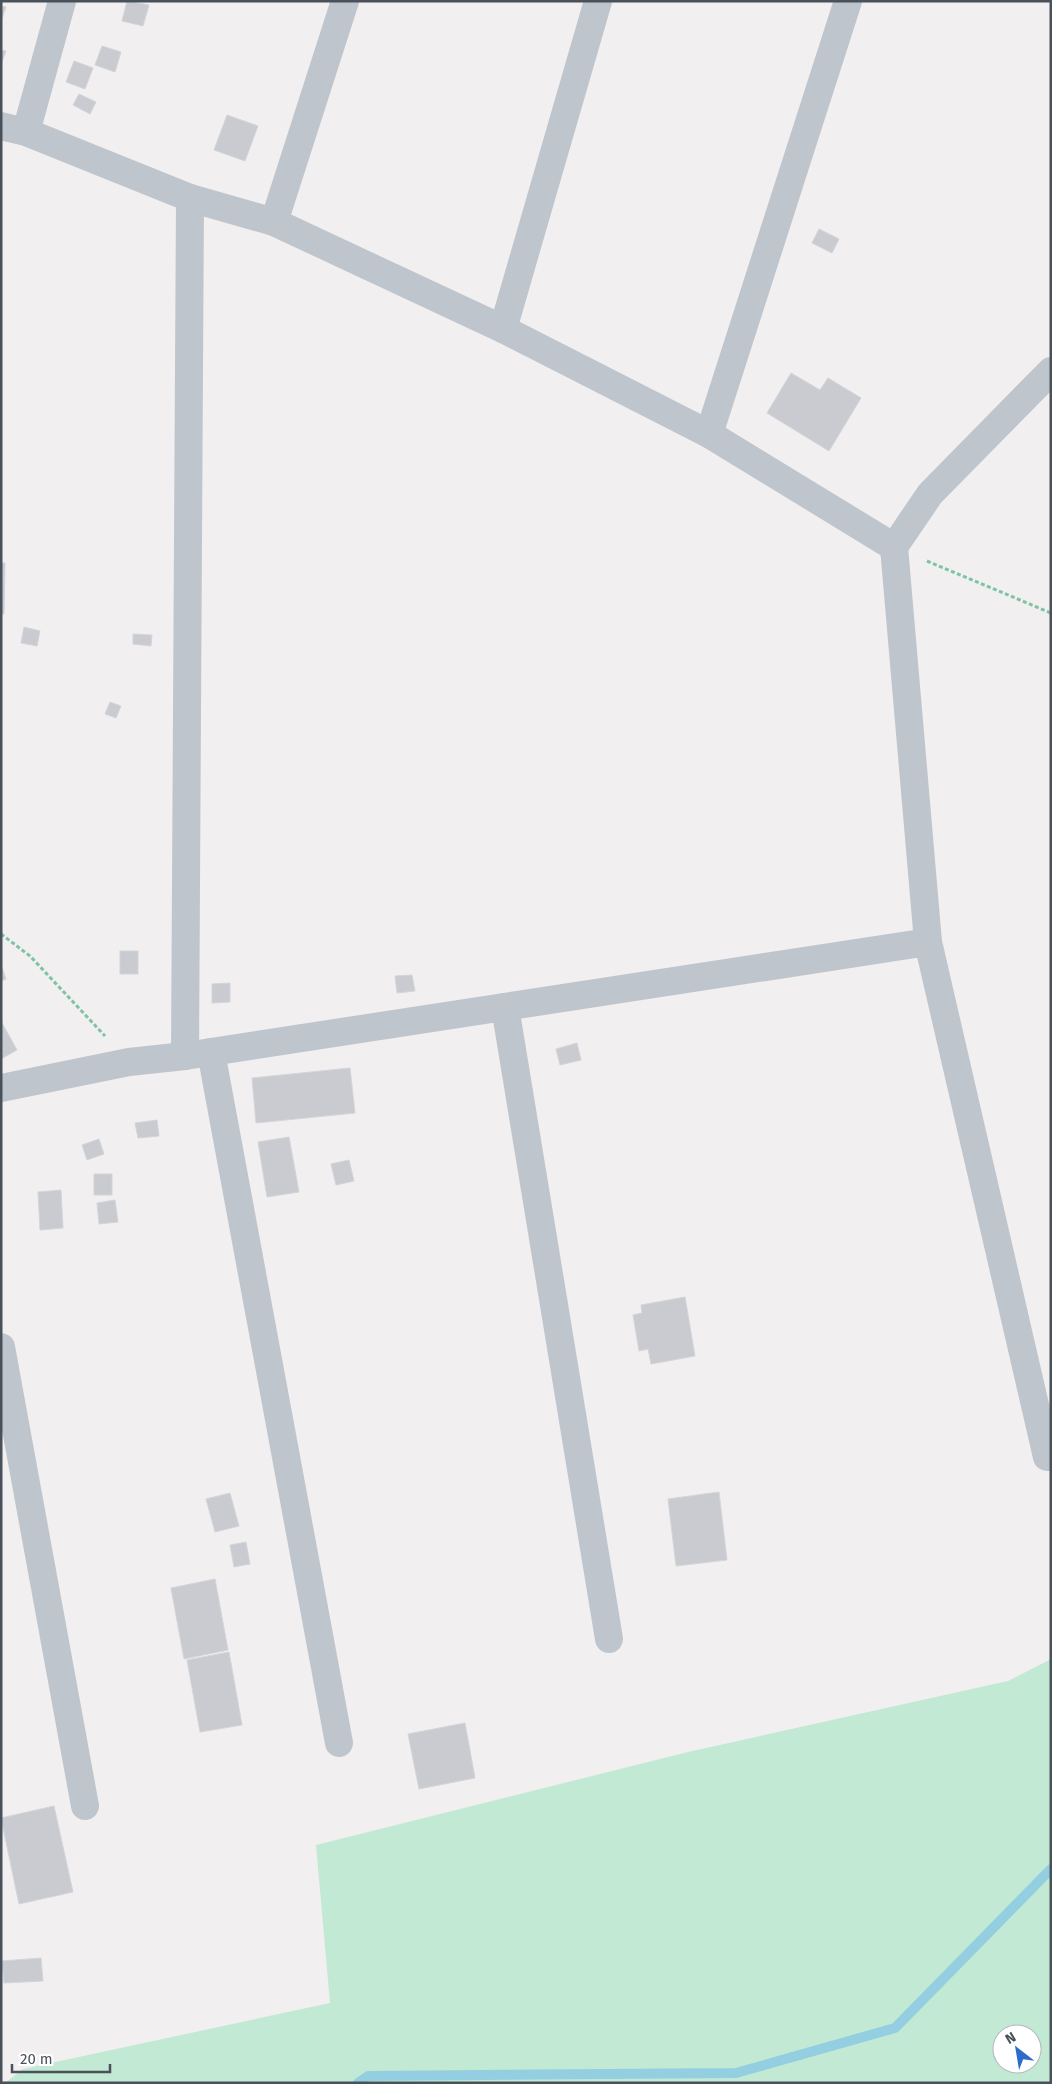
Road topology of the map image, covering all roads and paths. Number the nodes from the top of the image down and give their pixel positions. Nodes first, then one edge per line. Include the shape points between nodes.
1 (62, 1) edge
2 (345, 1) edge
3 (598, 1) edge
4 (848, 1) edge
5 (14, 129) edge
6 (190, 198) junction
7 (274, 222) junction
8 (503, 329) junction
9 (1051, 371) edge
10 (709, 434) junction
11 (894, 547) junction
12 (1051, 614) edge
13 (1, 934) edge
14 (928, 942) junction
15 (505, 1007) junction
16 (198, 1054) junction
17 (129, 1062) junction
18 (1, 1088) edge
19 (1, 1347) edge
20 (1046, 1457) dead end
21 (609, 1639) dead end
22 (339, 1743) dead end
23 (85, 1806) dead end

1 - 5 street
2 - 7 street
3 - 8 street
4 - 10 street
5 - 6 street
6 - 7 street
6 - 16 street
7 - 8 street
8 - 10 street
9 - 11 street via 930,494
10 - 11 street
11 - 12 path
11 - 14 street
13 - 17 path via 30,956
14 - 15 street
14 - 20 street
15 - 16 street
15 - 21 street
16 - 17 street
16 - 22 street
17 - 18 street
19 - 23 street

